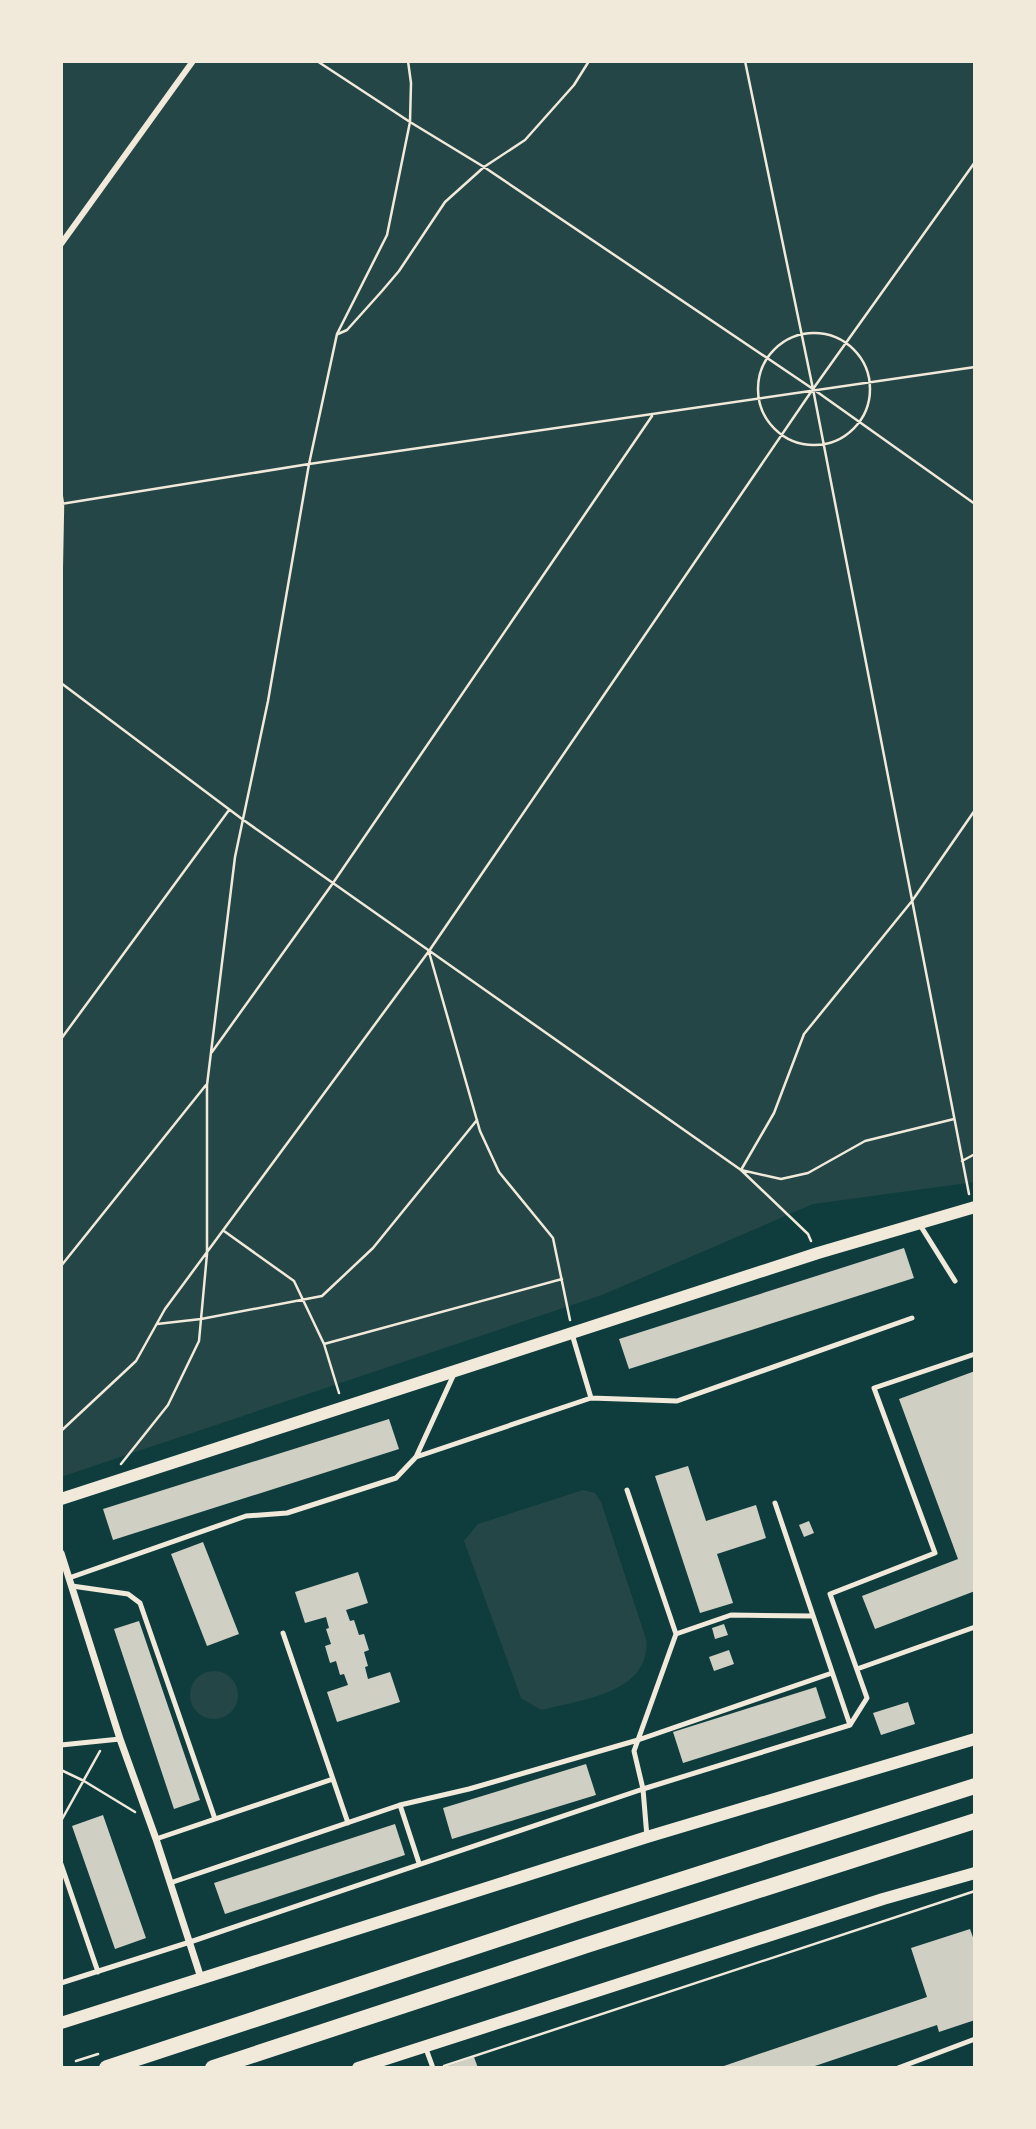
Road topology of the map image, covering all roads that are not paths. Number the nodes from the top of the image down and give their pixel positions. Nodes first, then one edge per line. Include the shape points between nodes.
1 (193, 61) edge
2 (61, 244) edge
3 (973, 1207) edge
4 (919, 1222) junction
5 (955, 1281) dead end
6 (912, 1318) dead end
7 (572, 1333) junction
8 (975, 1354) edge
9 (456, 1371) junction
10 (591, 1398) junction
11 (416, 1457) junction
12 (627, 1490) dead end
13 (61, 1499) edge
14 (775, 1503) dead end
15 (61, 1553) edge
16 (67, 1577) edge
17 (813, 1616) junction
18 (975, 1627) edge
19 (283, 1633) dead end
20 (676, 1634) junction
21 (857, 1669) junction
22 (832, 1673) junction
23 (850, 1725) junction
24 (120, 1739) junction
25 (975, 1739) edge
26 (638, 1740) junction
27 (61, 1745) edge
28 (333, 1779) junction
29 (975, 1786) edge
30 (643, 1789) junction
31 (400, 1805) junction
32 (215, 1819) junction
33 (975, 1822) edge
34 (348, 1823) junction
35 (647, 1837) junction
36 (156, 1839) junction
37 (419, 1863) junction
38 (61, 1864) edge
39 (975, 1872) edge
40 (170, 1883) junction
41 (190, 1942) junction
42 (97, 1972) junction
43 (201, 1978) junction
44 (61, 1983) edge
45 (61, 2022) edge
46 (975, 2039) edge
47 (425, 2046) junction
48 (106, 2060) edge
49 (213, 2068) edge
50 (358, 2068) edge
51 (435, 2068) edge
52 (898, 2068) edge

1 - 2 street
3 - 4 street
4 - 5 lane
4 - 7 street
6 - 10 lane via 677,1401
7 - 9 street
7 - 10 lane
8 - 21 lane via 874,1388 934,1553 830,1594
9 - 11 lane
9 - 13 street
10 - 11 lane
11 - 16 lane via 396,1478 287,1513 246,1516
12 - 20 lane
14 - 17 lane
15 - 16 street
16 - 24 street
16 - 32 lane via 128,1594 141,1603
17 - 20 lane via 731,1615
17 - 22 lane
18 - 21 lane
19 - 28 lane
20 - 26 lane
21 - 23 lane via 867,1698
22 - 23 lane
22 - 26 lane
23 - 30 lane
24 - 27 lane
24 - 36 street
25 - 35 street
26 - 30 lane via 634,1751
26 - 31 lane
28 - 32 lane
28 - 34 lane
29 - 48 main road
30 - 35 lane
30 - 37 lane
31 - 34 lane
31 - 37 lane
32 - 36 lane
33 - 49 main road
34 - 40 lane
35 - 43 street
36 - 40 street
37 - 41 lane
38 - 42 lane
39 - 47 street
40 - 41 street
41 - 42 lane
41 - 43 street
42 - 44 lane
43 - 45 street
46 - 52 lane
47 - 50 street
47 - 51 lane

